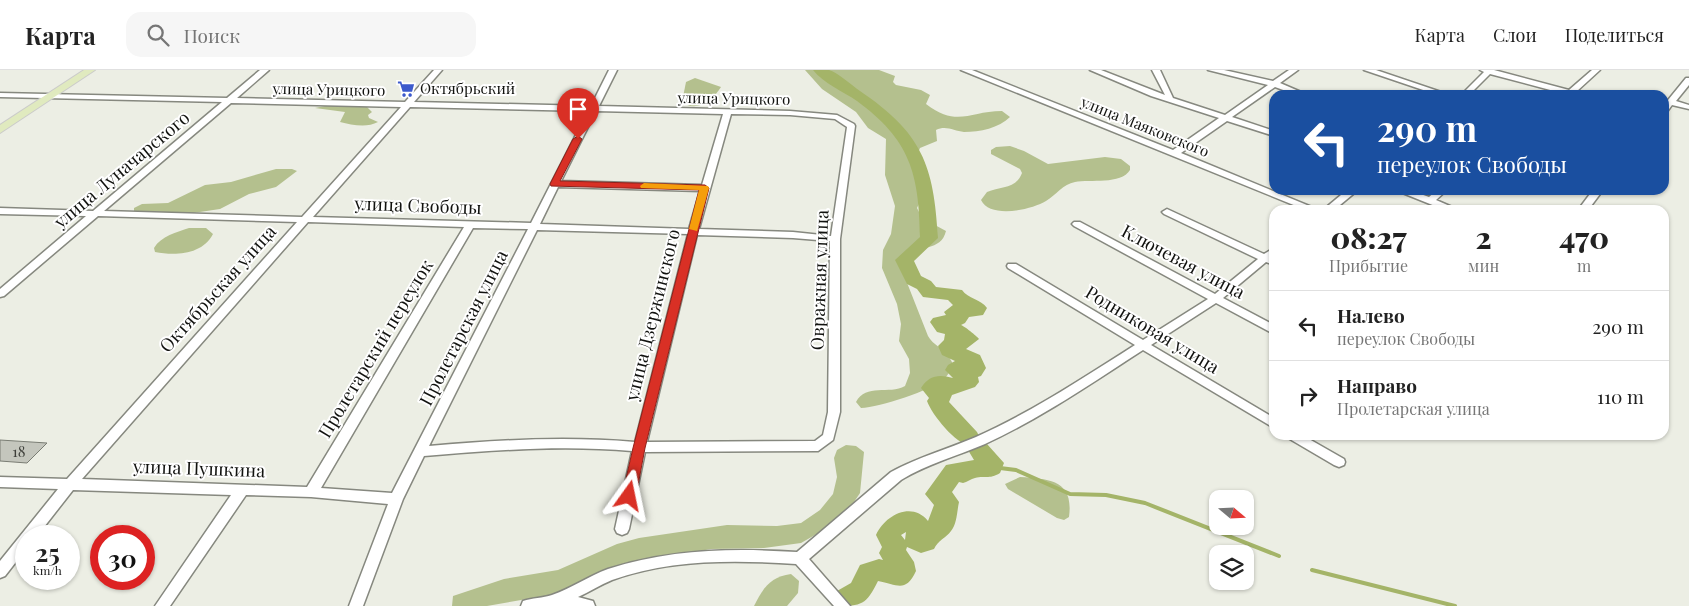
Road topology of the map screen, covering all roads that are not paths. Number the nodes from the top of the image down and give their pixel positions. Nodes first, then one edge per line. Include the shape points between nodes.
1 (90, 70) edge
2 (265, 70) edge
3 (438, 70) edge
4 (613, 70) edge
5 (965, 70) edge
6 (1094, 70) edge
7 (1156, 70) edge
8 (1212, 70) edge
9 (1294, 70) edge
10 (1368, 70) edge
11 (1488, 70) edge
12 (1596, 70) edge
13 (1689, 80) edge
14 (1274, 85) junction
15 (1289, 90) edge
16 (1430, 90) edge
17 (1470, 90) edge
18 (1560, 90) edge
19 (1578, 90) edge
20 (0, 95) edge
21 (50, 97) junction
22 (1170, 97) junction
23 (229, 101) junction
24 (1671, 102) junction
25 (1669, 104) edge
26 (408, 105) junction
27 (1689, 107) edge
28 (593, 109) junction
29 (727, 113) junction
30 (837, 117) joint
31 (1227, 117) junction
32 (0, 130) edge
33 (1269, 132) edge
34 (1174, 154) junction
35 (554, 184) junction
36 (705, 188) junction
37 (1269, 192) edge
38 (1276, 195) edge
39 (1347, 195) edge
40 (1414, 195) edge
41 (1437, 195) edge
42 (1430, 201) junction
43 (1302, 205) edge
44 (1334, 205) edge
45 (1441, 205) edge
46 (0, 211) edge
47 (1167, 212) dead end
48 (95, 213) junction
49 (306, 219) junction
50 (1077, 224) dead end
51 (470, 225) junction
52 (534, 228) junction
53 (693, 232) junction
54 (835, 239) junction
55 (1269, 256) edge
56 (1269, 259) edge
57 (1012, 266) dead end
58 (0, 294) edge
59 (1215, 300) junction
60 (1269, 327) edge
61 (1146, 346) junction
62 (1269, 421) edge
63 (1301, 440) edge
64 (639, 448) junction
65 (421, 451) junction
66 (1340, 462) dead end
67 (0, 482) edge
68 (70, 484) junction
69 (242, 490) junction
70 (311, 492) junction
71 (396, 499) junction
72 (37, 525) edge
73 (622, 529) dead end
74 (15, 553) edge
75 (800, 558) junction
76 (0, 572) edge
77 (558, 600) junction
78 (162, 606) edge
79 (356, 606) edge
80 (528, 606) edge
81 (588, 606) edge
82 (843, 606) edge

1 - 21 main road
2 - 23 street, улица Луначарского
3 - 26 street, Октябрьская улица
4 - 28 street, Пролетарская улица
5 - 34 street, улица Маяковского
6 - 22 street via 1154,94
7 - 22 street
8 - 14 street
9 - 14 street
10 - 16 street
11 - 17 street
11 - 18 street
12 - 19 street
13 - 24 street
14 - 15 street
14 - 31 street
20 - 21 street, улица Урицкого
21 - 23 street, улица Урицкого
21 - 32 main road
22 - 31 street
23 - 26 street, улица Урицкого
23 - 48 street, улица Луначарского
24 - 25 street
24 - 27 street
26 - 28 street, улица Урицкого
26 - 49 street, Октябрьская улица
28 - 29 street, улица Урицкого
28 - 35 street, Пролетарская улица
29 - 30 street, улица Урицкого
29 - 36 street, улица Дзержинского
30 - 54 street, Овражная улица via 851,126
31 - 33 street
31 - 34 street
34 - 37 street, улица Маяковского
35 - 36 street
35 - 52 street, Пролетарская улица
36 - 53 street, улица Дзержинского
38 - 43 street, улица Маяковского
39 - 44 street
40 - 42 street
41 - 42 street
42 - 45 street
46 - 48 street, улица Свободы
47 - 55 street
48 - 49 street, улица Свободы
48 - 58 street, улица Луначарского
49 - 51 street, улица Свободы
49 - 68 street, Октябрьская улица
50 - 59 street, Ключевая улица
51 - 52 street, улица Свободы
51 - 70 street, Пролетарский переулок
52 - 53 street, улица Свободы
52 - 65 street, Пролетарская улица
53 - 54 street, улица Свободы
53 - 64 street, улица Дзержинского
54 - 64 street, Овражная улица via 834,412 829,437 818,446
56 - 59 street
57 - 61 street, Родниковая улица
59 - 60 street, Ключевая улица
59 - 61 street
61 - 62 street, Родниковая улица
61 - 75 street via 981,440 896,476
63 - 66 street
64 - 65 street via 518,443
64 - 73 street, улица Дзержинского
65 - 71 street, Пролетарская улица
67 - 68 street, улица Пушкина
68 - 69 street, улица Пушкина
68 - 72 street, Октябрьская улица
69 - 70 street, улица Пушкина
69 - 78 street
70 - 71 street, улица Пушкина
71 - 79 street, Пролетарская улица
74 - 76 street, Октябрьская улица
75 - 77 street via 740,554 689,558 607,576
75 - 82 street
77 - 80 street
77 - 81 street

